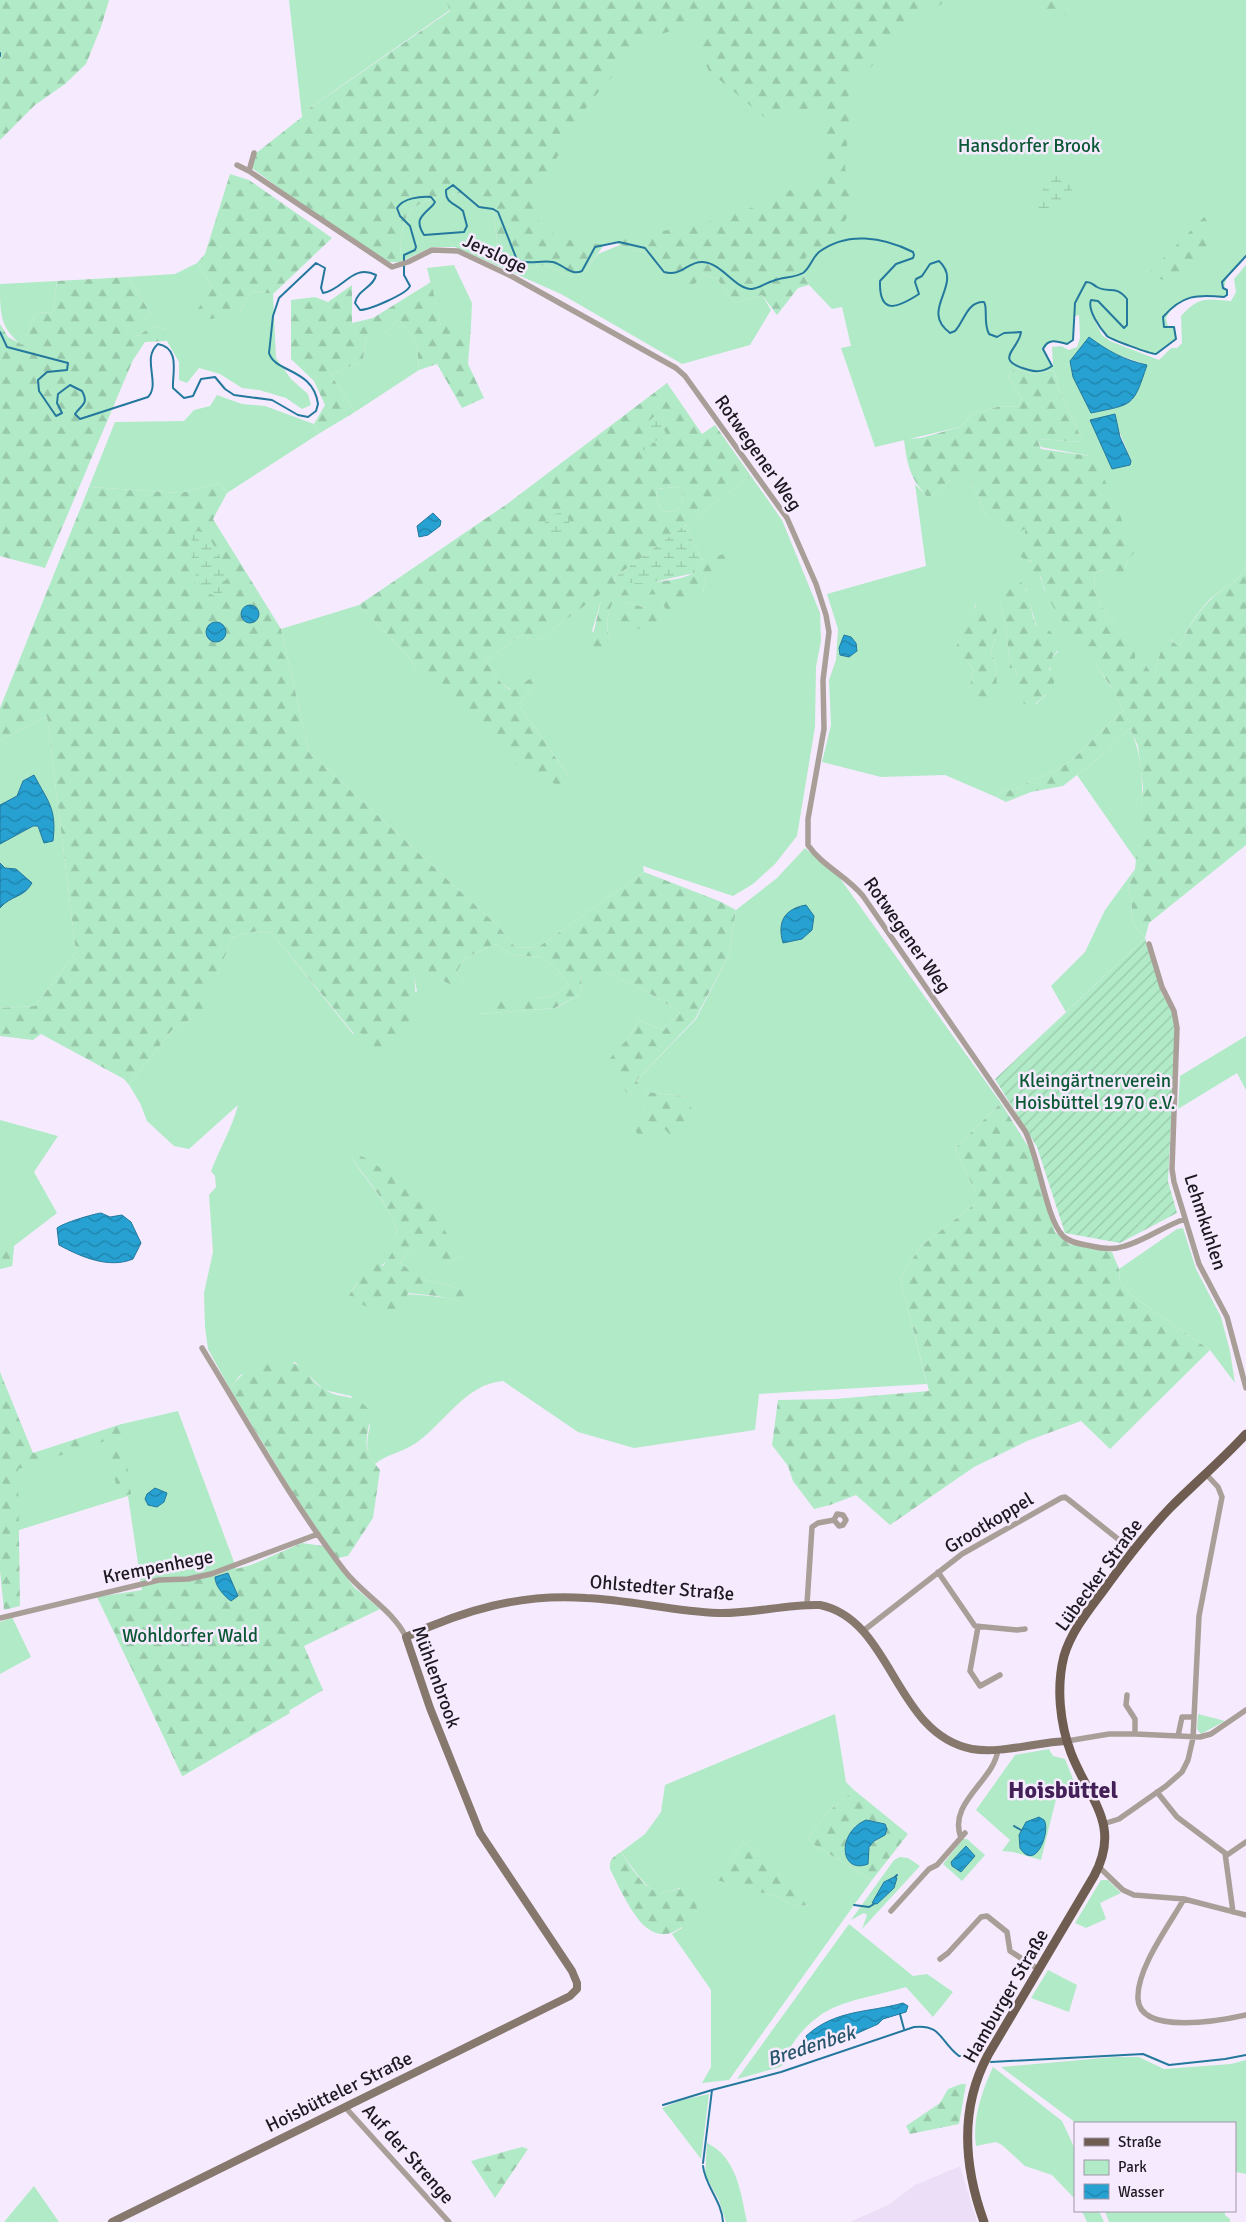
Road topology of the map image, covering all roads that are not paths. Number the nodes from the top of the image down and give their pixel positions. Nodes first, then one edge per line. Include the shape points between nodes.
1 (254, 153) dead end
2 (237, 165) dead end
3 (249, 170) junction
4 (681, 371) joint
5 (1149, 944) dead end
6 (1185, 1219) junction
7 (202, 1348) dead end
8 (1246, 1388) edge
9 (1246, 1434) edge
10 (1206, 1474) junction
11 (834, 1520) dead end
12 (318, 1534) junction
13 (1133, 1551) junction
14 (938, 1572) junction
15 (807, 1604) junction
16 (0, 1618) edge
17 (978, 1627) junction
18 (1025, 1628) dead end
19 (863, 1631) junction
20 (406, 1637) junction
21 (1000, 1675) dead end
22 (1127, 1695) dead end
23 (1246, 1710) edge
24 (1194, 1717) junction
25 (1135, 1734) junction
26 (1178, 1736) junction
27 (1193, 1738) junction
28 (1067, 1741) junction
29 (998, 1749) junction
30 (1157, 1792) junction
31 (1104, 1824) junction
32 (1246, 1842) edge
33 (1227, 1855) junction
34 (1098, 1867) junction
35 (1184, 1899) junction
36 (891, 1911) dead end
37 (1232, 1912) junction
38 (1246, 1915) edge
39 (940, 1958) dead end
40 (1038, 1969) junction
41 (578, 1986) joint
42 (1246, 2015) edge
43 (345, 2107) junction
44 (112, 2222) edge
45 (448, 2222) edge
46 (984, 2222) edge

1 - 3 street
2 - 3 street, Jersloge
3 - 4 street, Jersloge via 392,267 438,249 464,254 513,277
4 - 6 street, Rotwegener Weg via 787,518 825,610 829,632 823,680 824,729 808,819 808,845 852,882 863,896 1025,1131 1054,1223 1062,1235 1079,1244 1117,1248
5 - 6 street, Lehmkuhlen via 1162,987 1176,1018 1177,1077 1172,1169
6 - 8 street, Lehmkuhlen via 1201,1269 1227,1317
7 - 12 street, Mühlenbrook
9 - 10 main road, Lübecker Straße
10 - 13 main road, Lübecker Straße
10 - 24 street via 1215,1482 1222,1497 1199,1616
11 - 15 street via 812,1527
12 - 16 street, Krempenhege via 211,1574 159,1580
12 - 20 street, Mühlenbrook via 344,1570 397,1622
13 - 14 street, Grootkoppel via 1065,1497 999,1531
13 - 28 main road, Lübecker Straße via 1067,1646 1060,1688
14 - 17 street
14 - 19 street, Grootkoppel
15 - 19 street, Ohlstedter Straße via 836,1609
15 - 20 street, Ohlstedter Straße via 720,1613 586,1598 540,1597 482,1608
17 - 18 street
17 - 21 street via 970,1671 980,1686
19 - 29 street, Ohlstedter Straße via 922,1720 963,1746
20 - 41 street, Mühlenbrook via 436,1726 480,1833 572,1971
22 - 25 street via 1126,1705 1135,1719
23 - 27 street via 1211,1734
24 - 26 street via 1182,1717
24 - 27 street
25 - 26 street
25 - 28 street via 1109,1734
26 - 27 street
27 - 30 street via 1182,1772
28 - 29 street, Ohlstedter Straße
28 - 31 main road, Lübecker Straße
29 - 36 street via 995,1764 962,1808 958,1831 963,1835
30 - 31 street via 1119,1819
30 - 33 street via 1177,1817
31 - 34 main road, Hamburger Straße via 1105,1848
32 - 33 street
33 - 37 street
34 - 35 street via 1130,1894
34 - 40 main road, Hamburger Straße
35 - 37 street
35 - 42 street via 1147,1963 1138,1996 1141,2008 1150,2017 1181,2023 1210,2023
37 - 38 street
39 - 40 street via 981,1916 986,1916 1007,1932 1010,1951
40 - 46 main road, Hamburger Straße via 985,2059 972,2100 967,2142 971,2180
41 - 43 street, Hoisbütteler Straße via 570,1996
43 - 44 street, Hoisbütteler Straße
43 - 45 street, Auf der Strenge

